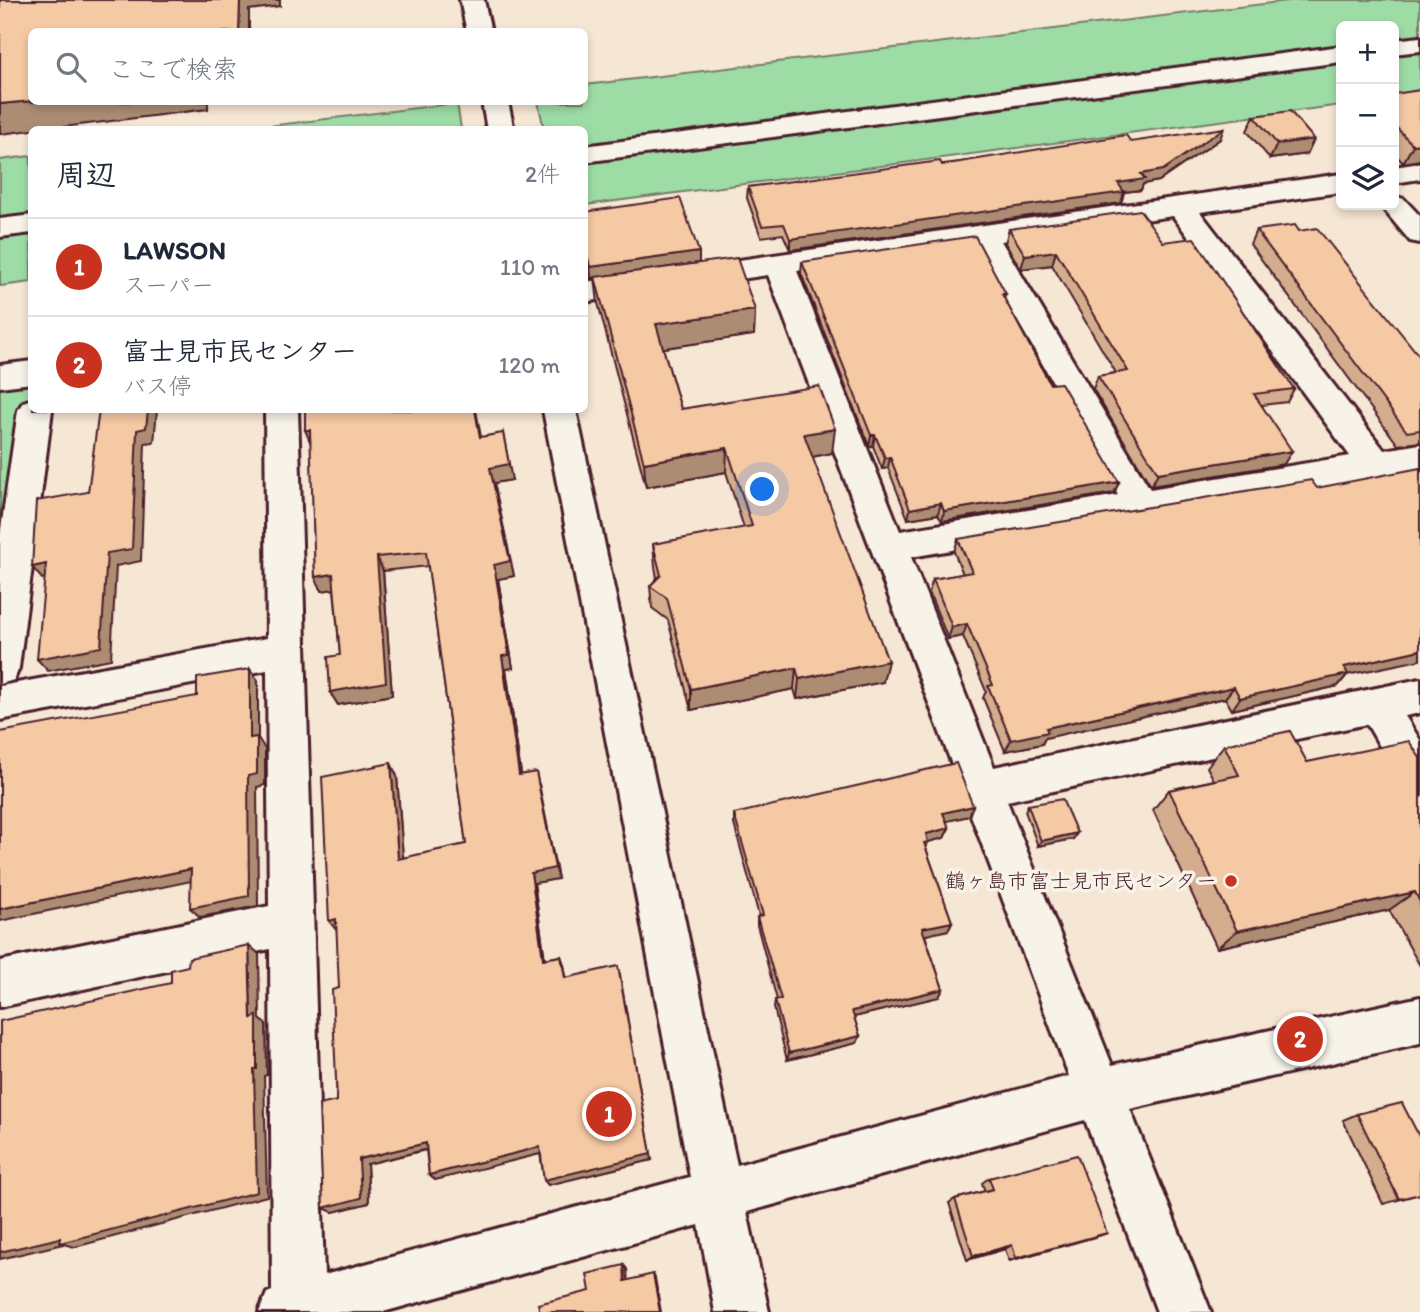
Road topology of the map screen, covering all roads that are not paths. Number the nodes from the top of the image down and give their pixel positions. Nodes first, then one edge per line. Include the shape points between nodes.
1 (472, 0) edge
2 (478, 28) edge
3 (1420, 44) edge
4 (1399, 46) edge
5 (1336, 55) edge
6 (496, 105) edge
7 (500, 126) edge
8 (588, 153) edge
9 (1420, 171) edge
10 (1399, 174) edge
11 (1336, 184) edge
12 (1180, 206) junction
13 (1398, 210) edge
14 (28, 224) edge
15 (0, 228) edge
16 (984, 234) junction
17 (1420, 234) edge
18 (779, 264) junction
19 (588, 291) edge
20 (28, 372) edge
21 (0, 376) edge
22 (35, 413) edge
23 (282, 413) edge
24 (561, 413) edge
25 (1420, 457) edge
26 (1375, 464) junction
27 (1141, 504) junction
28 (889, 547) junction
29 (286, 651) junction
30 (0, 668) edge
31 (1420, 696) edge
32 (0, 703) edge
33 (1377, 705) junction
34 (1420, 777) edge
35 (982, 788) junction
36 (293, 923) junction
37 (0, 984) edge
38 (1420, 1020) edge
39 (1098, 1092) junction
40 (716, 1193) junction
41 (294, 1311) edge
42 (742, 1312) edge
43 (1184, 1312) edge

1 - 2 street
3 - 4 street
5 - 8 street
6 - 7 street
9 - 10 street
11 - 12 street
12 - 16 street
12 - 26 street
13 - 17 street
14 - 15 street
16 - 18 street
16 - 27 street
18 - 19 street
18 - 28 street
20 - 21 street
22 - 30 street
23 - 29 street
24 - 40 street
25 - 26 street
26 - 27 street
27 - 28 street
28 - 35 street
29 - 32 street
29 - 36 street
31 - 33 street
33 - 34 street
33 - 35 street
35 - 39 street
36 - 37 street
36 - 41 street
38 - 39 street
39 - 40 street
39 - 43 street
40 - 41 street
40 - 42 street

